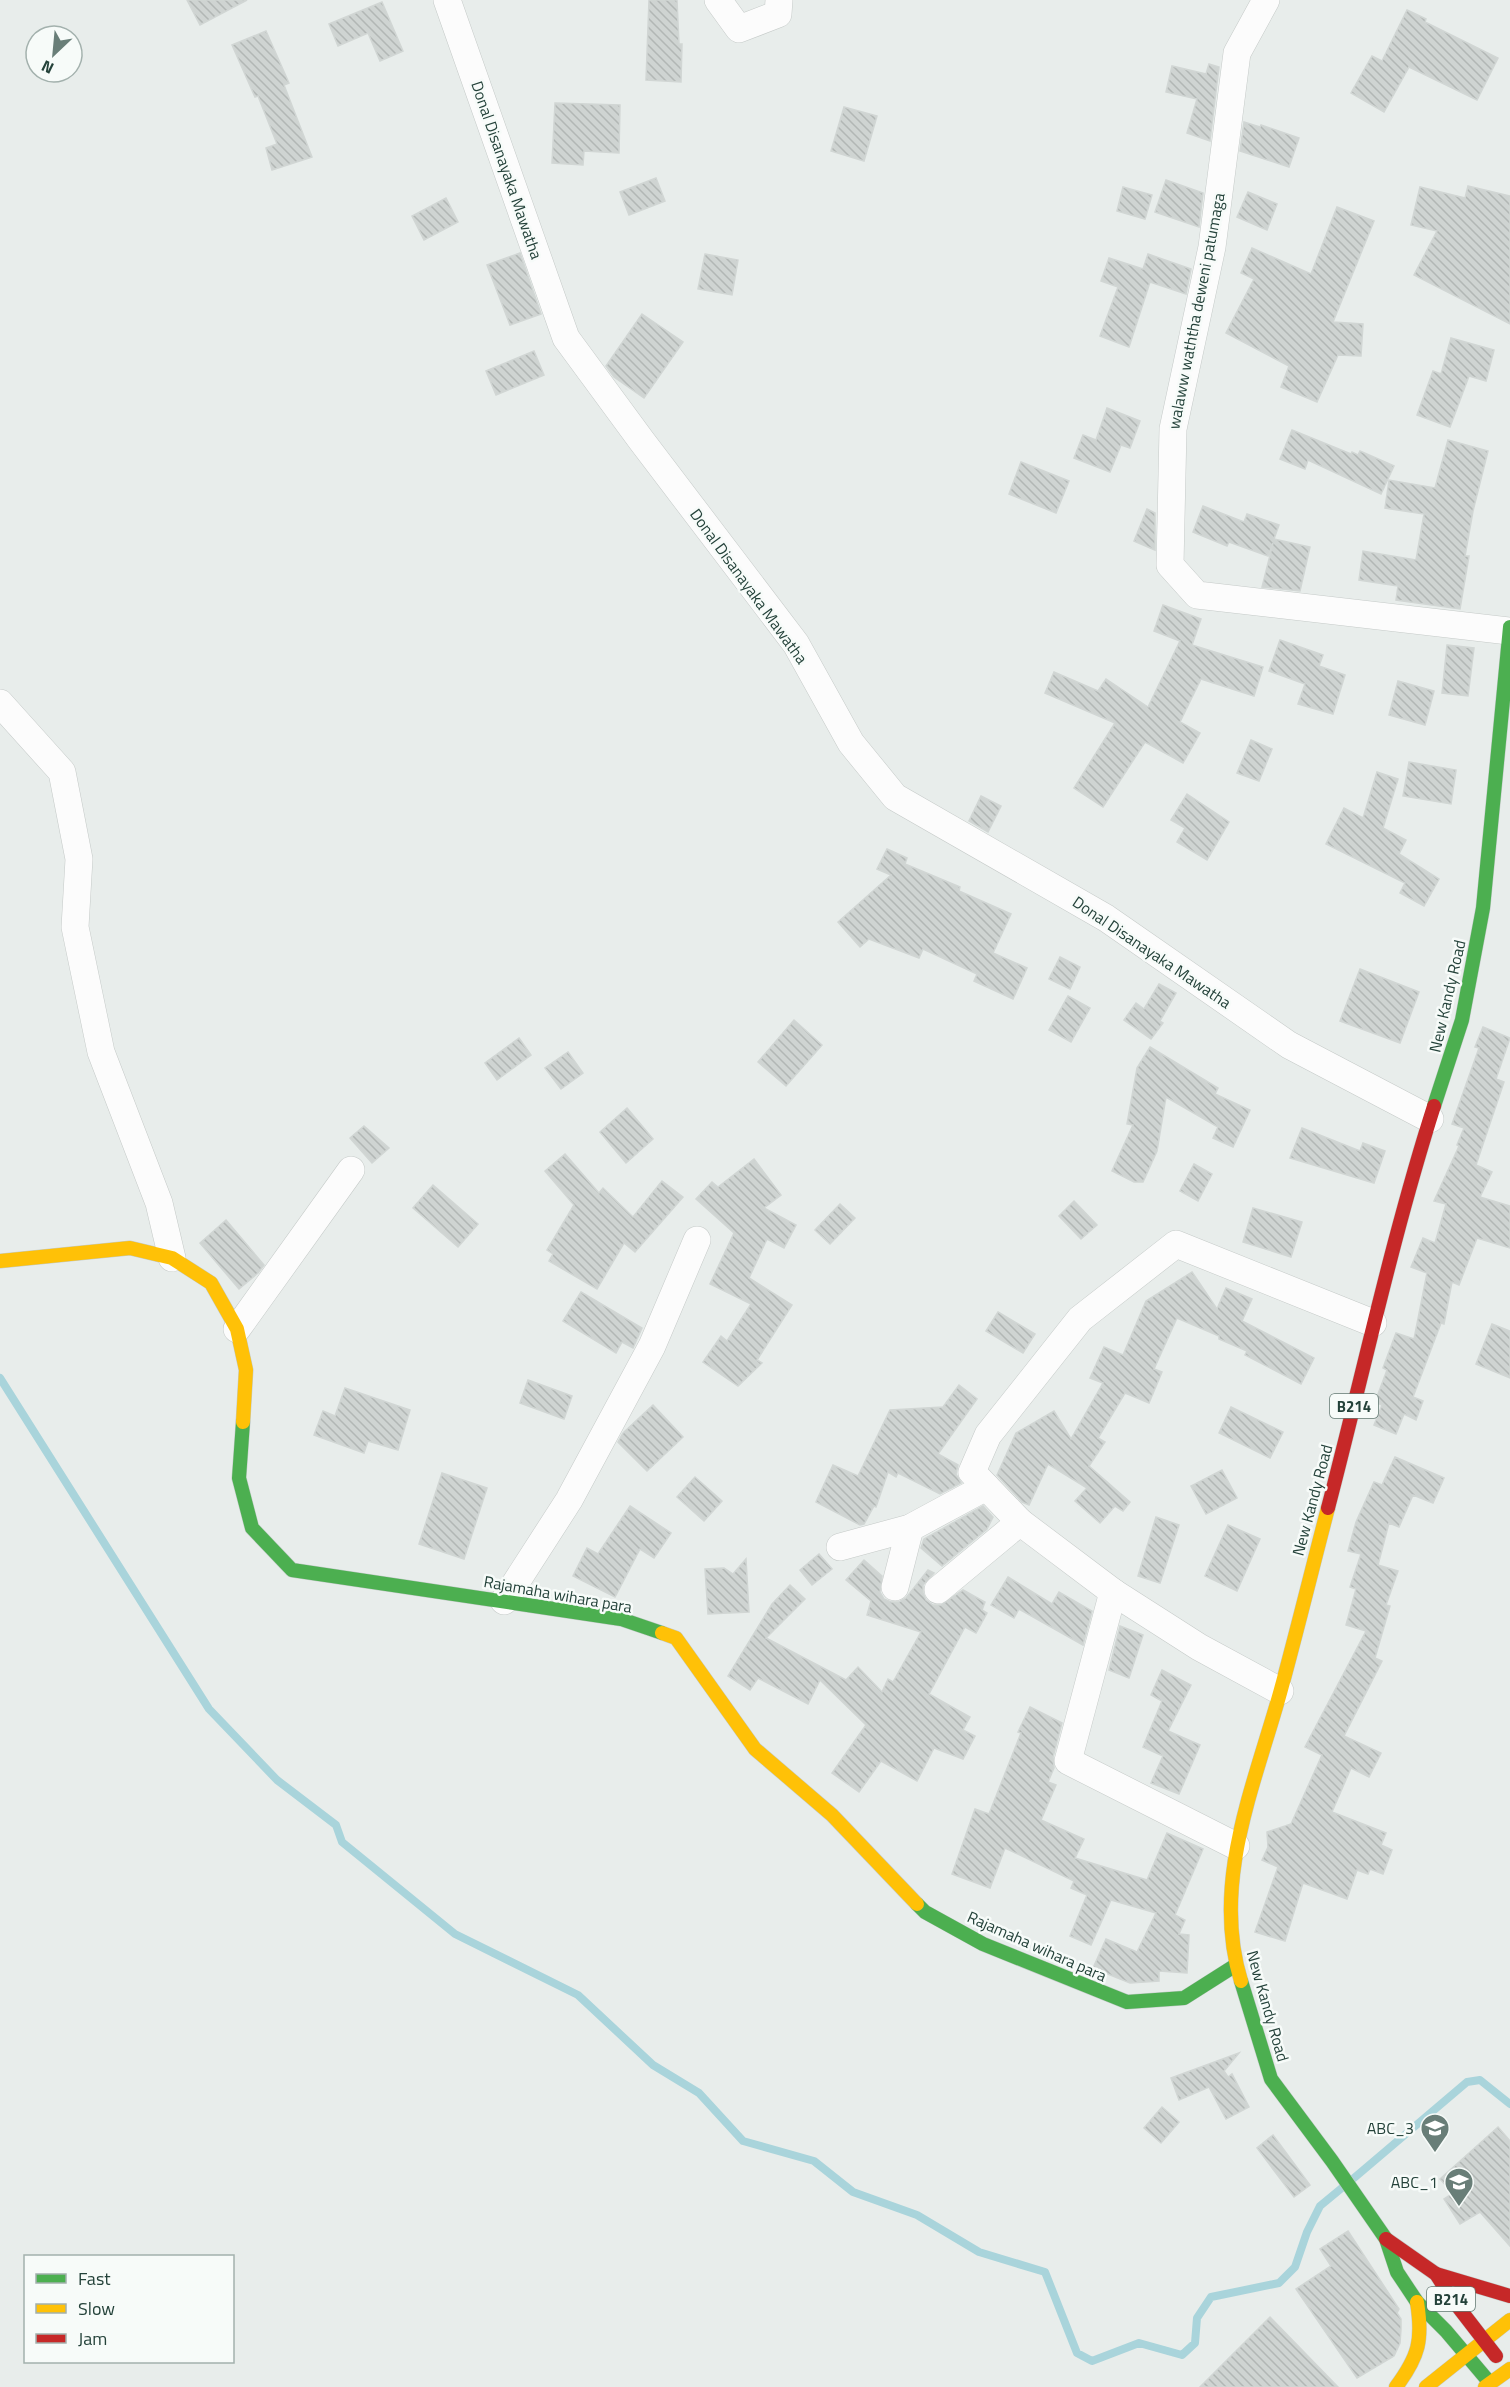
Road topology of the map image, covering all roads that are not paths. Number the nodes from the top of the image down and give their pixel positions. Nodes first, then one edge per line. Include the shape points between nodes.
1 (447, 0) edge
2 (718, 0) edge
3 (779, 0) edge
4 (1266, 0) edge
5 (1510, 629) edge
6 (0, 703) edge
7 (1430, 1119) junction
8 (351, 1170) dead end
9 (697, 1240) dead end
10 (172, 1258) junction
11 (0, 1261) edge
12 (1373, 1323) junction
13 (237, 1329) junction
14 (986, 1487) junction
15 (1020, 1522) junction
16 (910, 1528) junction
17 (840, 1547) dead end
18 (895, 1587) dead end
19 (938, 1590) dead end
20 (1113, 1592) junction
21 (504, 1601) junction
22 (1280, 1691) junction
23 (1236, 1846) junction
24 (1236, 1965) junction
25 (1386, 2239) junction
26 (1436, 2274) junction
27 (1510, 2296) edge
28 (1417, 2302) junction
29 (1510, 2320) edge
30 (1484, 2342) junction
31 (1467, 2354) junction
32 (1509, 2370) edge
33 (1487, 2385) edge
34 (1396, 2387) edge
35 (1426, 2387) edge

1 - 7 street, Donal Disanayaka Mawatha via 566,338 796,644 851,743 895,797 1106,918 1289,1045
2 - 3 street via 739,28 778,14
4 - 5 street, walaww waththa deweni patumaga via 1237,53 1212,247 1173,429 1170,565 1197,595
5 - 7 main road, New Kandy Road / B214 via 1484,908 1462,1020
6 - 10 street via 62,772 79,859 75,927 101,1052 159,1203
7 - 12 main road, New Kandy Road / B214
8 - 13 street
9 - 21 street via 652,1346 569,1500
10 - 11 main road, Rajamaha wihara para via 130,1248
10 - 13 main road, Rajamaha wihara para via 211,1283
12 - 14 street via 1176,1244 1080,1319 988,1435 972,1472
12 - 22 main road, New Kandy Road / B214
13 - 21 main road, Rajamaha wihara para via 246,1370 239,1479 252,1528 292,1570
14 - 15 street
14 - 16 street
15 - 19 street
15 - 20 street
16 - 17 street
16 - 18 street
20 - 22 street via 1199,1647
20 - 23 street via 1068,1761
21 - 24 main road, Rajamaha wihara para via 621,1619 676,1638 755,1749 832,1815 925,1912 983,1944 1127,2002 1184,1998
22 - 23 main road, New Kandy Road / B214
23 - 24 main road, New Kandy Road / B214 via 1229,1904
24 - 25 main road, New Kandy Road / B214 via 1271,2079
25 - 26 main road, New Kandy Road / B214
25 - 28 main road, New Kandy Road / B214 via 1397,2272
26 - 27 main road
26 - 30 main road, New Kandy Road / B214
28 - 31 main road, New Kandy Road / B214
28 - 34 main road via 1420,2347
29 - 30 main road
30 - 31 main road
30 - 32 main road, New Kandy Road / B214
31 - 33 main road, New Kandy Road / B214
31 - 35 main road
32 - 33 main road

